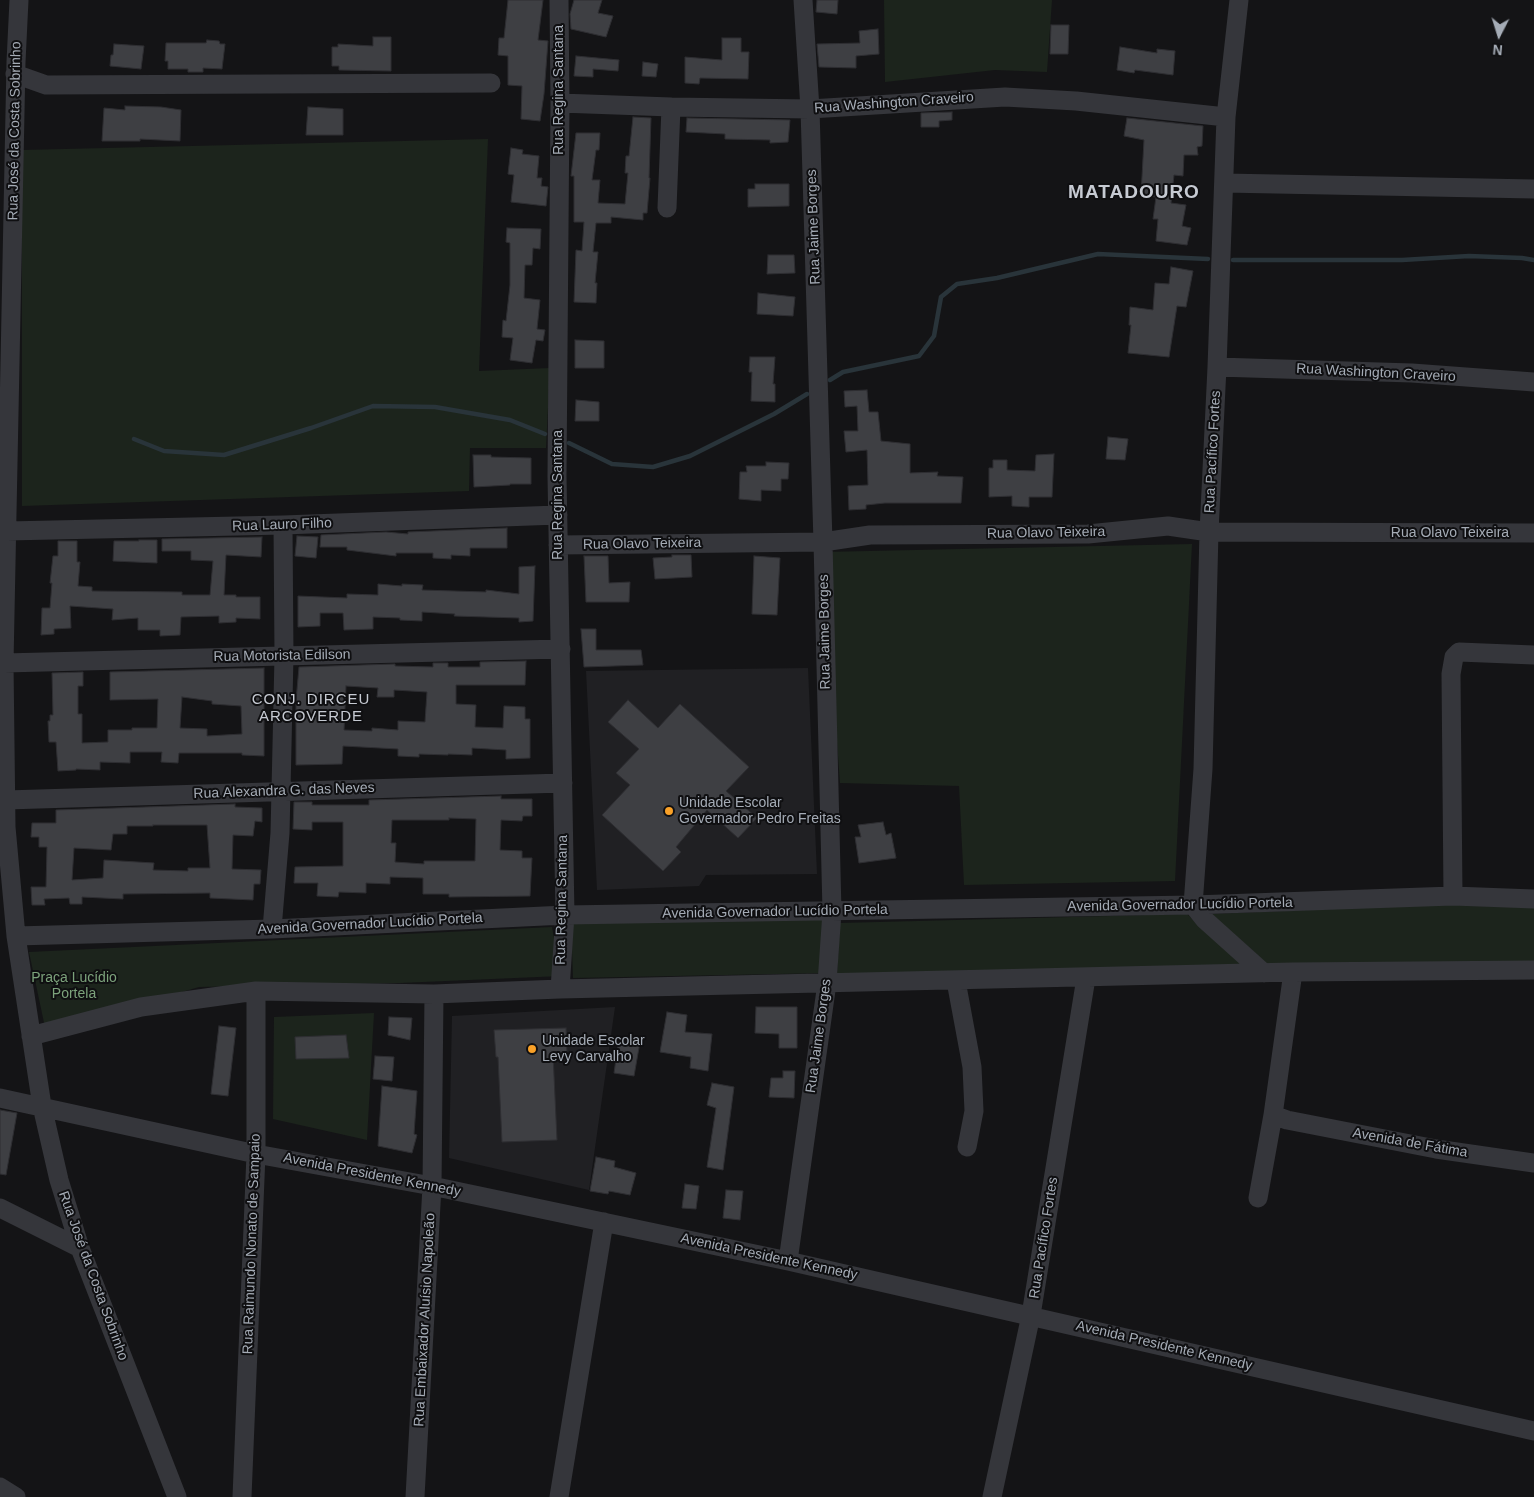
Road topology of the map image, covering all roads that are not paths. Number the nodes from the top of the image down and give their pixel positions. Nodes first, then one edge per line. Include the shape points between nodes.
1 (19, 0) edge
2 (559, 0) edge
3 (803, 0) edge
4 (1239, 0) edge
5 (10, 66) edge
6 (491, 83) dead end
7 (46, 85) junction
8 (15, 101) junction
9 (560, 103) junction
10 (671, 107) junction
11 (810, 109) junction
12 (1226, 117) junction
13 (1224, 183) junction
14 (1534, 189) edge
15 (667, 208) dead end
16 (1217, 367) junction
17 (1534, 382) edge
18 (558, 515) junction
19 (283, 525) junction
20 (7, 531) junction
21 (1208, 532) junction
22 (1534, 533) edge
23 (823, 542) junction
24 (558, 545) junction
25 (3, 629) edge
26 (561, 649) junction
27 (1534, 655) edge
28 (284, 656) junction
29 (4, 662) junction
30 (563, 783) junction
31 (281, 790) junction
32 (6, 800) junction
33 (6, 881) edge
34 (1453, 896) junction
35 (1534, 900) edge
36 (1193, 905) junction
37 (832, 912) junction
38 (565, 915) junction
39 (272, 929) junction
40 (16, 936) junction
41 (1534, 970) edge
42 (1292, 972) junction
43 (1264, 973) junction
44 (1086, 978) junction
45 (956, 981) junction
46 (827, 983) junction
47 (560, 989) junction
48 (256, 991) junction
49 (434, 994) junction
50 (31, 1036) junction
51 (0, 1098) edge
52 (42, 1106) junction
53 (1280, 1118) junction
54 (967, 1147) dead end
55 (256, 1154) junction
56 (1534, 1163) edge
57 (432, 1186) junction
58 (1258, 1198) dead end
59 (0, 1208) edge
60 (604, 1222) junction
61 (80, 1248) junction
62 (788, 1261) junction
63 (1032, 1315) junction
64 (1534, 1431) edge
65 (0, 1487) edge
66 (175, 1495) edge
67 (16, 1497) edge
68 (242, 1497) edge
69 (415, 1497) edge
70 (559, 1497) edge
71 (992, 1497) edge

1 - 5 street, Rua José da Costa Sobrinho
2 - 9 street, Rua Regina Santana
3 - 11 street, Rua Jaime Borges
4 - 12 street, Rua Pacífico Fortes
5 - 7 street
5 - 8 street, Rua José da Costa Sobrinho
6 - 7 street
7 - 8 street
8 - 20 street, Rua José da Costa Sobrinho
9 - 10 street, Rua Washington Craveiro
9 - 18 street, Rua Regina Santana
10 - 11 street, Rua Washington Craveiro
10 - 15 street
11 - 12 street, Rua Washington Craveiro via 1004,97
11 - 23 street, Rua Jaime Borges
12 - 13 street, Rua Pacífico Fortes
13 - 14 street
13 - 16 street, Rua Pacífico Fortes
16 - 17 street, Rua Washington Craveiro via 1412,373
16 - 21 street, Rua Pacífico Fortes
18 - 19 street, Rua Lauro Filho
18 - 24 street, Rua Regina Santana
19 - 20 street, Rua Lauro Filho
19 - 28 street
20 - 25 street, Rua José da Costa Sobrinho
21 - 22 street, Rua Olavo Teixeira
21 - 23 street, Rua Olavo Teixeira via 1168,526 1088,534 870,535
21 - 36 street, Rua Pacífico Fortes via 1202,769
23 - 24 street, Rua Olavo Teixeira
23 - 37 street, Rua Jaime Borges
24 - 26 street, Rua Regina Santana
25 - 29 street, Rua José da Costa Sobrinho
26 - 28 street, Rua Motorista Edilson
26 - 30 street, Rua Regina Santana
27 - 34 street via 1459,652 1454,658
28 - 29 street, Rua Motorista Edilson
28 - 31 street
29 - 32 street, Rua José da Costa Sobrinho
30 - 31 street, Rua Alexandra G. das Neves
30 - 38 street, Rua Regina Santana
31 - 32 street, Rua Alexandra G. das Neves
31 - 39 street
32 - 33 street, Rua José da Costa Sobrinho
33 - 40 street, Rua José da Costa Sobrinho
34 - 35 street, Avenida Governador Lucídio Portela
34 - 36 street, Avenida Governador Lucídio Portela
36 - 37 street, Avenida Governador Lucídio Portela
36 - 43 street via 1205,920
37 - 38 street, Avenida Governador Lucídio Portela
37 - 46 street, Rua Jaime Borges
38 - 39 street, Avenida Governador Lucídio Portela
38 - 47 street, Rua Regina Santana
39 - 40 street, Avenida Governador Lucídio Portela
40 - 50 street, Rua José da Costa Sobrinho
41 - 42 street
42 - 43 street
42 - 53 street
43 - 44 street
44 - 45 street
44 - 63 street, Rua Pacífico Fortes
45 - 46 street
45 - 54 street via 972,1067 974,1111
46 - 47 street
46 - 62 street, Rua Jaime Borges
47 - 49 street
48 - 49 street
48 - 50 street via 141,1007
48 - 55 street, Rua Raimundo Nonato de Sampaio
49 - 57 street, Rua Embaixador Aluísio Napoleão
50 - 52 street, Rua José da Costa Sobrinho
51 - 52 street, Avenida Presidente Kennedy
52 - 55 street, Avenida Presidente Kennedy
52 - 61 street, Rua José da Costa Sobrinho via 59,1180
53 - 56 street, Avenida de Fátima via 1436,1149
53 - 58 street
55 - 57 street, Avenida Presidente Kennedy
55 - 68 street, Rua Raimundo Nonato de Sampaio
57 - 60 street, Avenida Presidente Kennedy
57 - 69 street, Rua Embaixador Aluísio Napoleão
59 - 61 street
60 - 62 street, Avenida Presidente Kennedy
60 - 70 street
61 - 66 street, Rua José da Costa Sobrinho
62 - 63 street, Avenida Presidente Kennedy
63 - 64 street, Avenida Presidente Kennedy
63 - 71 street, Rua Pacífico Fortes
65 - 67 street

